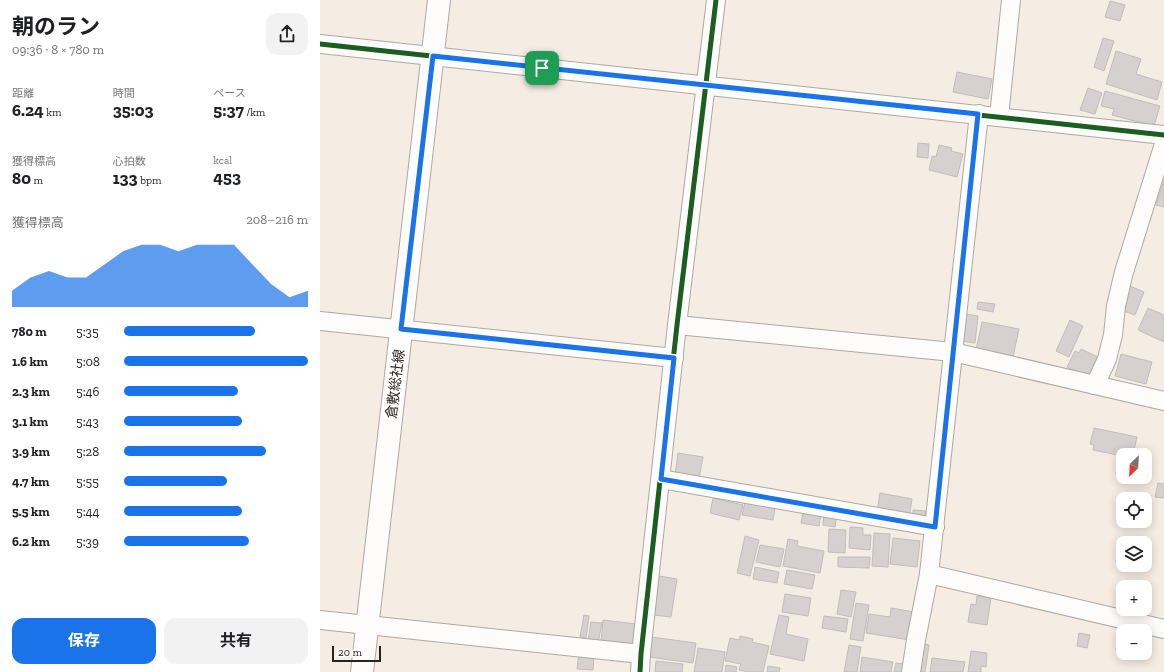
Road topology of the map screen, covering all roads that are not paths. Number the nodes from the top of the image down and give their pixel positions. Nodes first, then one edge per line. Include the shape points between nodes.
1 (439, 0) edge
2 (716, 0) edge
3 (1011, 0) edge
4 (320, 44) edge
5 (433, 56) junction
6 (706, 85) junction
7 (978, 114) junction
8 (999, 117) junction
9 (1164, 135) edge
10 (1164, 144) edge
11 (320, 321) edge
12 (677, 325) junction
13 (401, 329) junction
14 (953, 352) junction
15 (674, 358) junction
16 (1095, 385) junction
17 (1164, 401) edge
18 (661, 479) junction
19 (935, 527) junction
20 (930, 574) junction
21 (320, 620) edge
22 (367, 625) junction
23 (1164, 629) edge
24 (641, 654) junction
25 (362, 672) edge
26 (640, 672) edge
27 (911, 672) edge

1 - 5 main road, 倉敷総社線
2 - 6 street
3 - 8 street
4 - 5 street
5 - 6 street
5 - 13 main road, 倉敷総社線
6 - 7 street
6 - 12 street
7 - 8 street
7 - 14 street
8 - 9 street
10 - 16 street via 1124,272 1107,359
11 - 13 street
12 - 14 street
12 - 15 street
13 - 15 street
13 - 22 main road, 倉敷総社線
14 - 16 street
14 - 19 street
15 - 18 street
16 - 17 street
18 - 19 street
18 - 24 street
19 - 20 street
20 - 23 street
20 - 27 street
21 - 22 street
22 - 24 street
22 - 25 main road, 倉敷総社線
24 - 26 street

